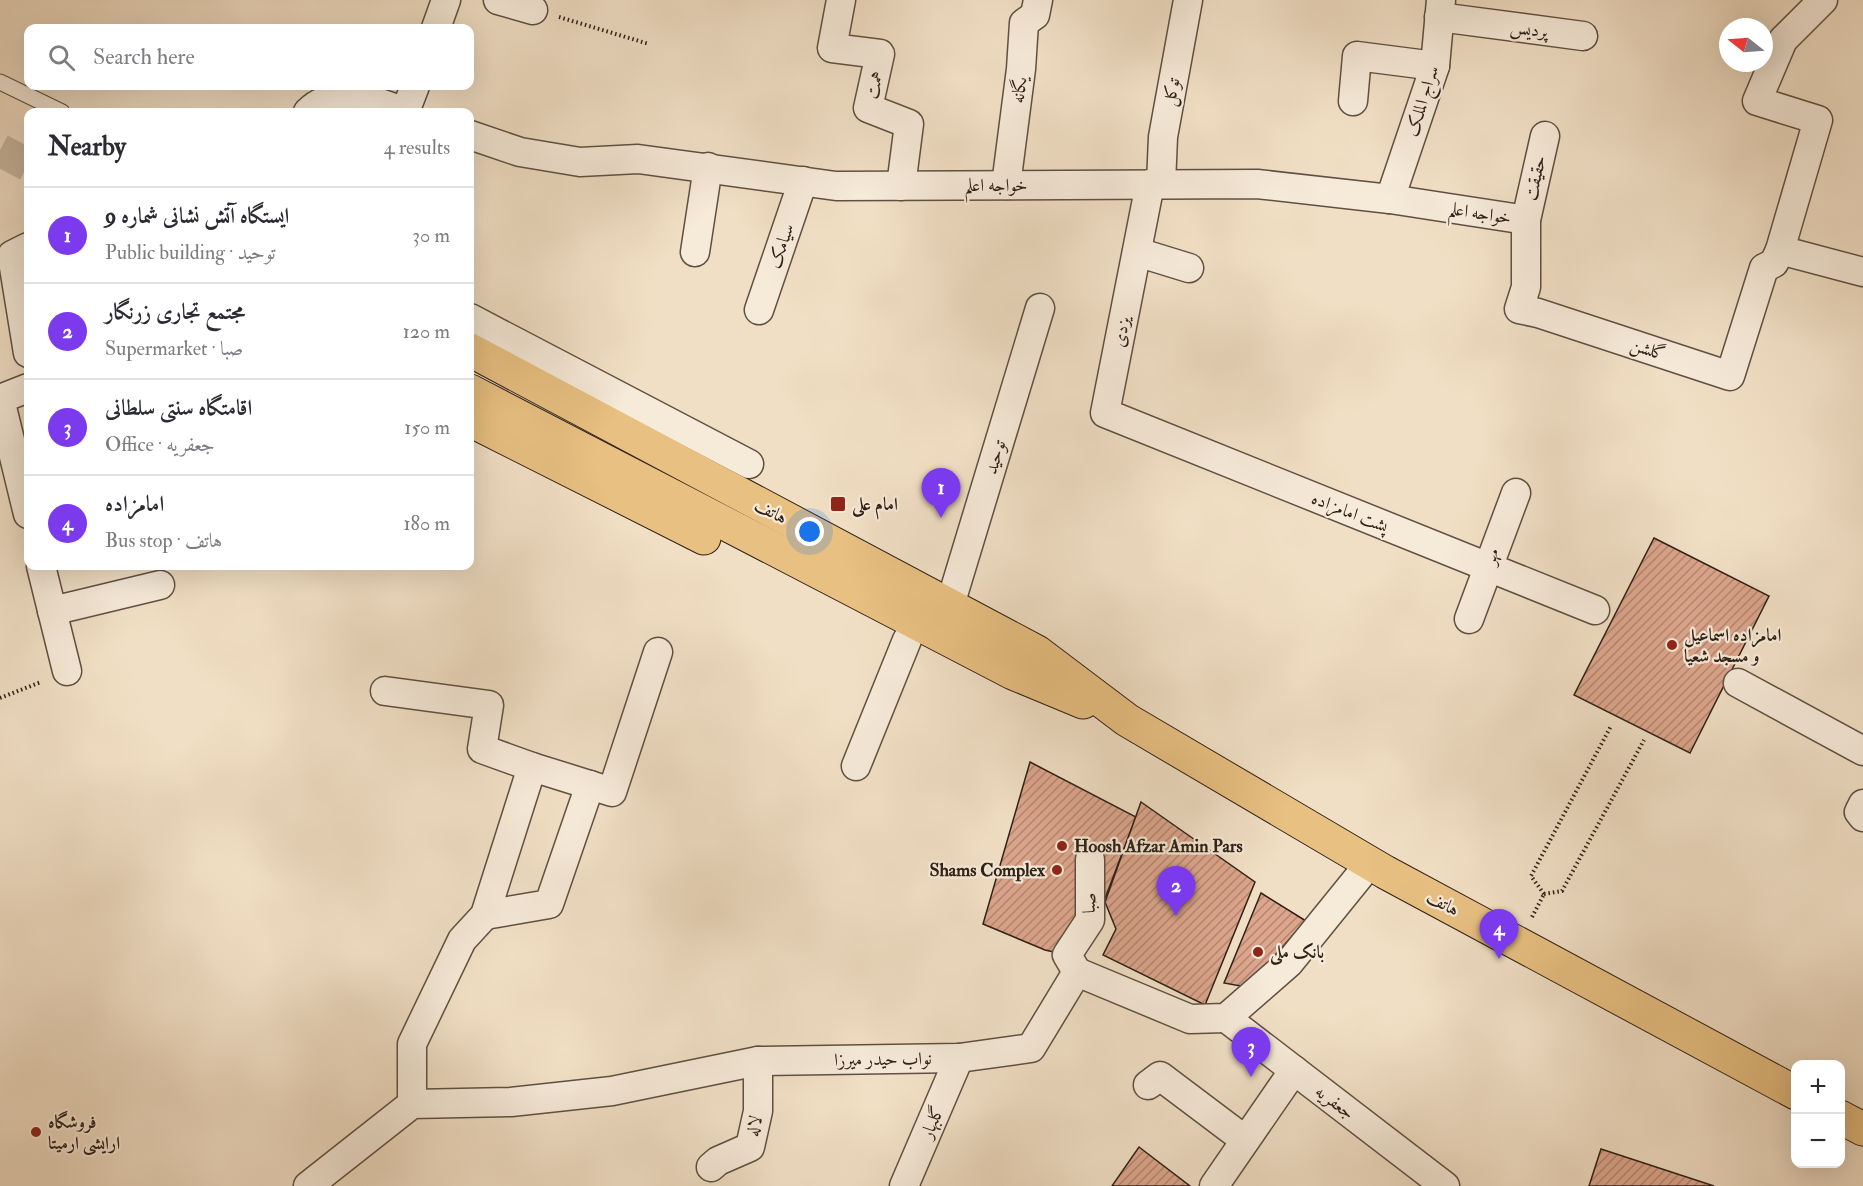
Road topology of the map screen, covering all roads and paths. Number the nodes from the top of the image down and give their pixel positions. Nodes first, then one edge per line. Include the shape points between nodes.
1 (446, 0) edge
2 (498, 0) edge
3 (841, 0) edge
4 (1038, 0) edge
5 (1188, 0) edge
6 (1823, 0) edge
7 (1440, 8) edge
8 (534, 10) joint
9 (437, 24) edge
10 (1582, 36) dead end
11 (649, 44) dead end
12 (1435, 66) junction
13 (0, 81) edge
14 (413, 90) edge
15 (1353, 101) dead end
16 (54, 108) edge
17 (313, 108) edge
18 (394, 108) edge
19 (406, 108) edge
20 (474, 136) edge
21 (1545, 136) dead end
22 (708, 167) junction
23 (803, 181) junction
24 (1155, 184) junction
25 (1006, 185) junction
26 (901, 186) junction
27 (1390, 199) junction
28 (1526, 220) junction
29 (24, 249) edge
30 (1780, 250) junction
31 (695, 252) dead end
32 (1137, 252) junction
33 (1189, 268) dead end
34 (1863, 272) edge
35 (1040, 308) dead end
36 (759, 310) dead end
37 (474, 320) edge
38 (24, 328) edge
39 (474, 352) edge
40 (24, 390) edge
41 (474, 393) edge
42 (0, 399) edge
43 (1105, 413) joint
44 (474, 422) edge
45 (749, 464) dead end
46 (1516, 493) dead end
47 (24, 498) edge
48 (1487, 567) junction
49 (42, 570) edge
50 (160, 585) dead end
51 (950, 605) junction
52 (1595, 610) dead end
53 (52, 611) junction
54 (1469, 619) dead end
55 (907, 640) junction
56 (658, 652) dead end
57 (67, 671) joint
58 (1013, 673) junction
59 (1738, 683) dead end
60 (385, 691) dead end
61 (0, 698) edge
62 (1126, 720) junction
63 (1611, 726) dead end
64 (1644, 740) dead end
65 (1863, 751) edge
66 (856, 765) dead end
67 (532, 767) junction
68 (590, 785) junction
69 (1863, 804) edge
70 (1863, 817) edge
71 (1090, 860) dead end
72 (1370, 863) junction
73 (485, 915) junction
74 (1077, 972) junction
75 (1226, 1018) junction
76 (959, 1058) junction
77 (758, 1061) junction
78 (1294, 1070) junction
79 (1148, 1085) dead end
80 (1791, 1090) edge
81 (412, 1104) junction
82 (1845, 1120) edge
83 (1863, 1130) edge
84 (1245, 1140) junction
85 (711, 1167) dead end
86 (308, 1186) edge
87 (904, 1186) edge
88 (1214, 1186) edge
89 (1445, 1186) edge

1 - 9 street
2 - 8 street
3 - 26 street, همت via 832,48 880,54 868,108 909,124
4 - 25 street, یگانه via 1035,15 1024,23
5 - 24 street, توکل
6 - 30 street, گلشن via 1783,40 1757,101 1818,120
7 - 10 street, پردیس
7 - 12 street, سراج الملک
8 - 11 path
12 - 15 street via 1358,56
12 - 27 street, سراج الملک
13 - 16 lane
14 - 19 street
17 - 18 street via 335,98 372,99
20 - 22 street, خواجه اعلم via 520,152 580,162 638,159
21 - 28 street, حقیقت
22 - 23 street, خواجه اعلم
22 - 31 street
23 - 26 street, خواجه اعلم via 836,186
23 - 36 street, سیامک
24 - 25 street, خواجه اعلم
24 - 27 street, خواجه اعلم via 1257,184
24 - 32 street, یزدی
25 - 26 street, خواجه اعلم
27 - 28 street, خواجه اعلم
28 - 30 street, گلشن via 1526,287 1519,309 1730,376 1764,268 1774,263
29 - 38 street via 12,255
30 - 34 street
32 - 33 street
32 - 43 street, یزدی
35 - 51 street, توحید
37 - 45 street
39 - 51 main road, هاتف
40 - 42 street
41 - 58 main road, هاتف
42 - 47 street
43 - 48 street, پشت امامزاده
44 - 55 main road
46 - 48 street, مهر
48 - 52 street, پشت امامزاده
48 - 54 street, مهر
49 - 53 street
50 - 53 street
51 - 62 main road, هاتف via 1037,652
53 - 57 street
55 - 58 main road
55 - 66 street
56 - 68 street via 612,792
57 - 61 path
58 - 62 main road, هاتف
59 - 65 street
60 - 67 street via 489,705 482,749
62 - 72 main road, هاتف
63 - 64 path via 1531,876 1544,894 1562,891
67 - 68 street
67 - 73 street
68 - 73 street via 549,904
69 - 70 street via 1859,812
71 - 74 street, صبا via 1090,920 1066,955
72 - 75 street via 1289,963
72 - 80 main road, هاتف
73 - 81 street via 462,940 412,1044
74 - 75 street via 1191,1019
74 - 76 street, نواب حیدر میرزا via 1031,1048
75 - 78 street, جعفریه
76 - 77 street, نواب حیدر میرزا
76 - 87 street, گلبهار
77 - 81 street, نواب حیدر میرزا via 612,1091 511,1102
77 - 85 street, لاله via 758,1111 750,1147
78 - 84 street
78 - 89 street, جعفریه
79 - 84 street via 1160,1076
81 - 86 street
82 - 83 main road
84 - 88 street

